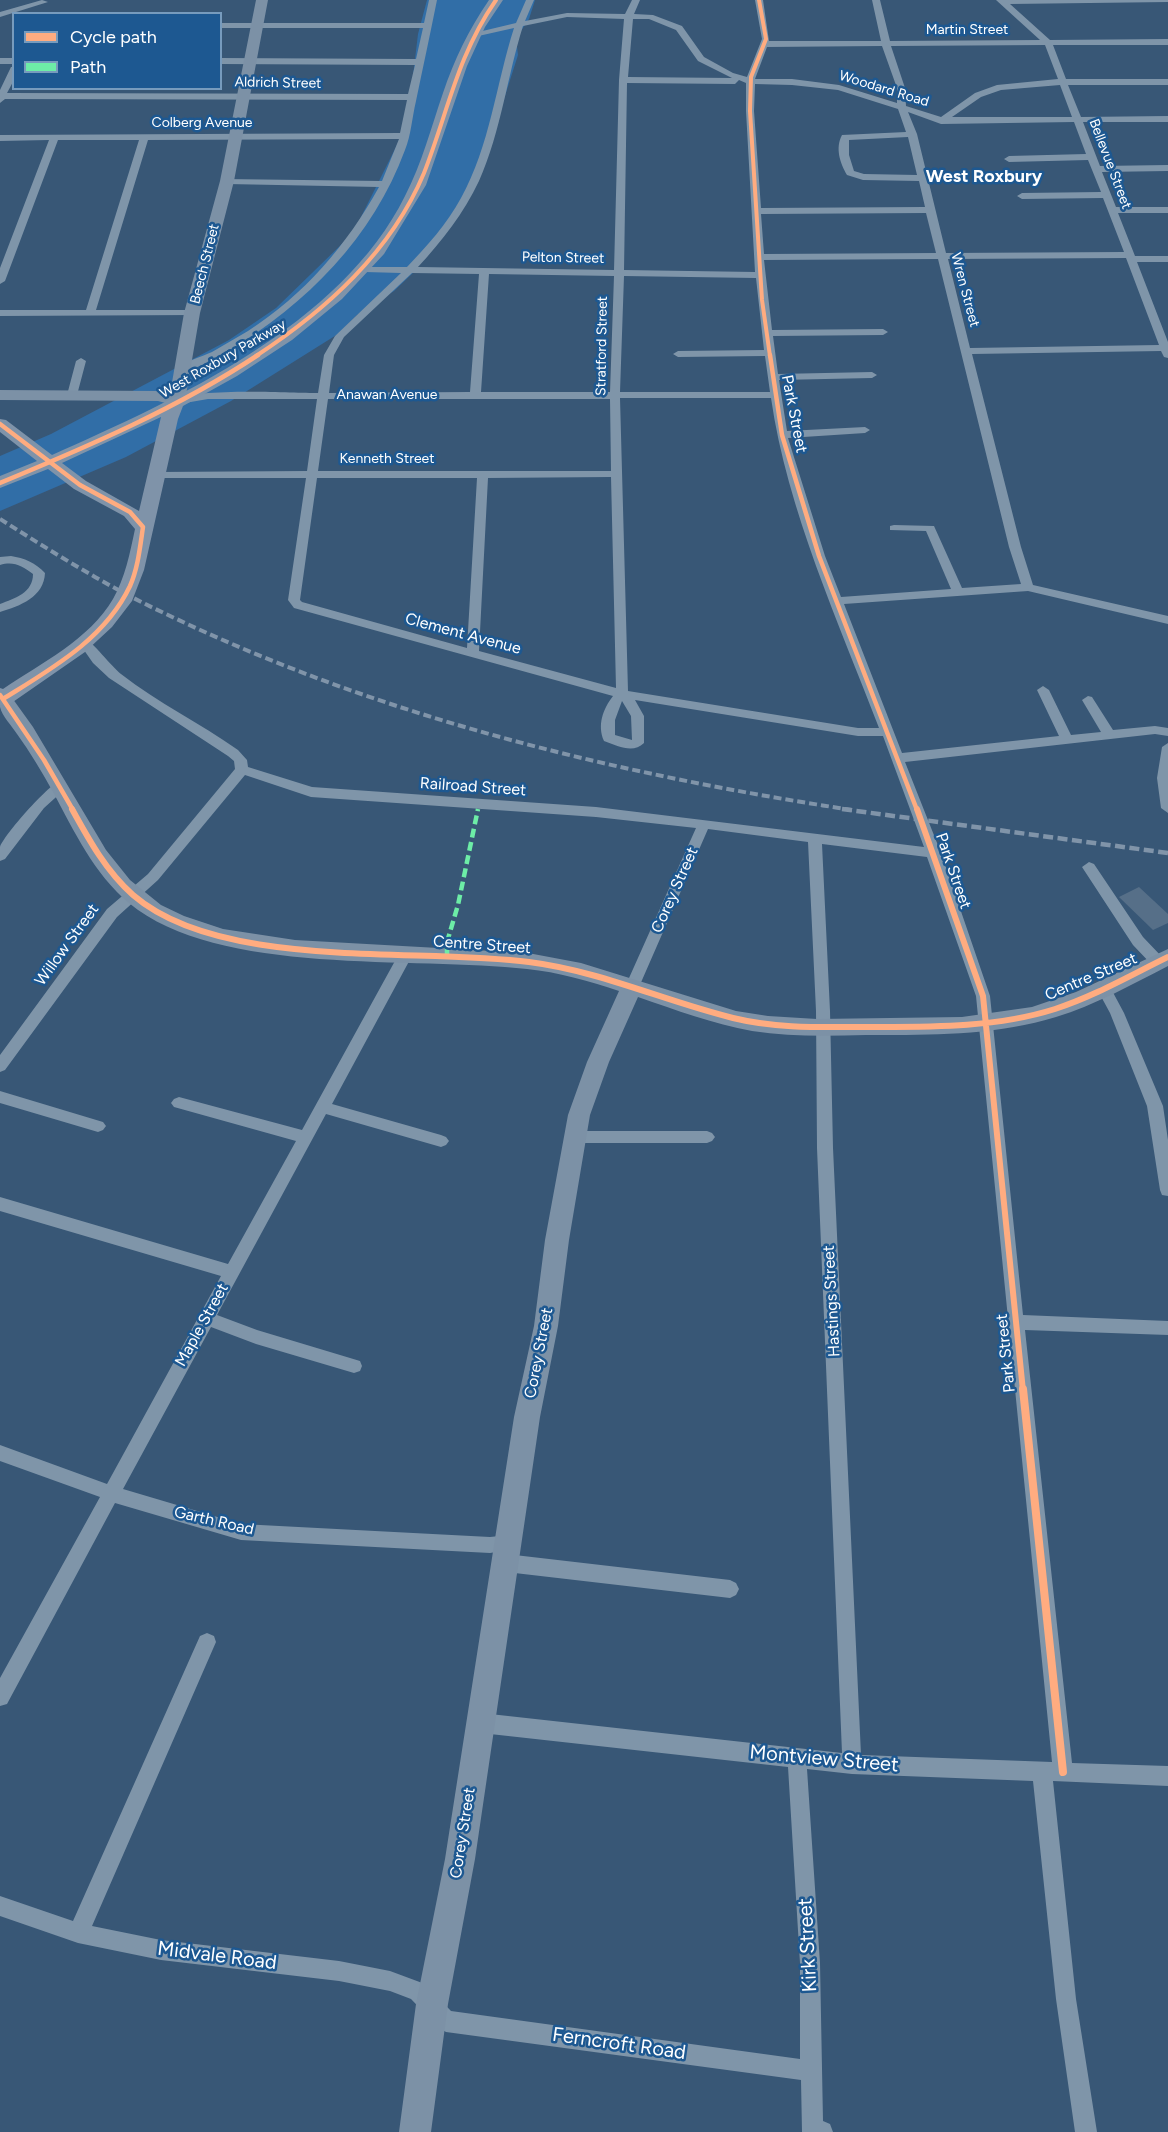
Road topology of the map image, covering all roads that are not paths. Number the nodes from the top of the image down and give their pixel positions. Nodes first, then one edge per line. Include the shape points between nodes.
1 (262, 0) edge
2 (433, 0) edge
3 (496, 0) edge
4 (530, 0) edge
5 (636, 0) edge
6 (759, 0) edge
7 (876, 0) edge
8 (1168, 0) edge
9 (45, 1) edge
10 (1001, 1) edge
11 (0, 15) edge
12 (629, 15) junction
13 (222, 25) edge
14 (257, 25) junction
15 (520, 25) junction
16 (427, 26) junction
17 (481, 32) junction
18 (515, 39) junction
19 (1168, 42) edge
20 (1048, 43) junction
21 (765, 44) junction
22 (886, 44) junction
23 (222, 61) edge
24 (249, 62) junction
25 (421, 62) junction
26 (12, 73) edge
27 (623, 80) junction
28 (750, 81) junction
29 (1064, 82) junction
30 (1168, 82) edge
31 (244, 96) junction
32 (412, 96) junction
33 (0, 97) edge
34 (902, 109) junction
35 (943, 120) junction
36 (1078, 120) junction
37 (1168, 120) edge
38 (915, 130) junction
39 (404, 136) junction
40 (55, 137) junction
41 (144, 137) junction
42 (235, 137) junction
43 (0, 138) edge
44 (1092, 158) junction
45 (1009, 159) dead end
46 (1168, 168) edge
47 (1096, 169) junction
48 (922, 178) junction
49 (227, 182) junction
50 (384, 184) junction
51 (1106, 195) junction
52 (1022, 196) dead end
53 (930, 210) junction
54 (1112, 210) junction
55 (1168, 210) edge
56 (758, 211) junction
57 (942, 256) junction
58 (760, 257) junction
59 (1130, 257) junction
60 (1168, 259) edge
61 (365, 269) junction
62 (412, 269) junction
63 (484, 270) junction
64 (618, 273) junction
65 (761, 274) junction
66 (0, 280) edge
67 (308, 289) junction
68 (338, 296) junction
69 (0, 313) edge
70 (192, 313) junction
71 (90, 314) junction
72 (1156, 326) junction
73 (1168, 326) edge
74 (883, 332) dead end
75 (767, 333) junction
76 (966, 351) junction
77 (1166, 352) edge
78 (769, 353) junction
79 (678, 354) dead end
80 (81, 360) dead end
81 (181, 370) junction
82 (872, 375) dead end
83 (773, 377) junction
84 (72, 395) junction
85 (324, 395) junction
86 (475, 395) junction
87 (615, 395) junction
88 (775, 395) junction
89 (0, 396) edge
90 (177, 401) junction
91 (0, 423) edge
92 (866, 430) dead end
93 (782, 435) junction
94 (49, 462) junction
95 (313, 473) junction
96 (483, 474) junction
97 (617, 474) junction
98 (157, 475) junction
99 (0, 483) edge
100 (143, 527) junction
101 (894, 528) dead end
102 (0, 561) edge
103 (1028, 587) junction
104 (958, 592) junction
105 (836, 601) junction
106 (0, 608) edge
107 (1168, 620) edge
108 (78, 648) junction
109 (473, 653) junction
110 (1043, 690) dead end
111 (622, 694) junction
112 (1, 698) edge
113 (1088, 700) dead end
114 (888, 732) junction
115 (1168, 732) edge
116 (1110, 735) junction
117 (1067, 740) junction
118 (1168, 747) edge
119 (898, 758) junction
120 (242, 770) junction
121 (60, 786) junction
122 (1168, 808) edge
123 (704, 824) junction
124 (815, 838) junction
125 (934, 853) junction
126 (0, 856) edge
127 (1089, 867) dead end
128 (134, 895) junction
129 (406, 954) junction
130 (1163, 960) edge
131 (632, 987) junction
132 (1104, 989) junction
133 (986, 1024) junction
134 (823, 1028) junction
135 (0, 1065) edge
136 (0, 1097) edge
137 (179, 1103) dead end
138 (321, 1107) junction
139 (98, 1126) dead end
140 (304, 1137) junction
141 (576, 1137) junction
142 (707, 1137) dead end
143 (441, 1141) dead end
144 (1168, 1190) edge
145 (0, 1204) edge
146 (231, 1272) junction
147 (206, 1318) junction
148 (1016, 1322) junction
149 (1168, 1328) edge
150 (354, 1366) dead end
151 (0, 1453) edge
152 (110, 1493) junction
153 (507, 1553) junction
154 (730, 1589) dead end
155 (207, 1642) dead end
156 (0, 1696) edge
157 (481, 1723) junction
158 (797, 1758) junction
159 (852, 1764) junction
160 (1053, 1771) junction
161 (1168, 1776) edge
162 (0, 1906) edge
163 (78, 1933) junction
164 (432, 2004) junction
165 (813, 2071) junction
166 (817, 2131) edge
167 (415, 2132) edge
168 (1086, 2132) edge

1 - 14 street, Beech Street
2 - 16 street, West Roxbury Parkway
3 - 17 main road, West Roxbury Parkway
4 - 15 street
5 - 12 street, Stratford Street
6 - 21 street, Park Street
7 - 22 street, Wren Street
8 - 10 street
9 - 11 street
10 - 20 street, Bellevue Street
12 - 15 street, Woodard Road via 567,15
12 - 27 street, Stratford Street
12 - 28 street, Woodard Road via 650,17 679,28 701,59 715,69
13 - 14 street
14 - 16 street
14 - 24 street, Beech Street
15 - 17 street, Woodard Road
15 - 18 street
16 - 25 street, West Roxbury Parkway
17 - 18 street
17 - 61 main road, West Roxbury Parkway via 455,77 416,192
18 - 62 street via 478,172 447,225
19 - 20 street, Martin Street
20 - 22 street, Martin Street
20 - 29 street, Bellevue Street
21 - 22 street, Martin Street
21 - 28 street, Park Street
22 - 34 street, Wren Street via 901,88
23 - 24 street
24 - 25 street
24 - 31 street, Beech Street
25 - 32 street, West Roxbury Parkway
26 - 33 street
27 - 28 street
27 - 64 street, Stratford Street
28 - 34 street, Woodard Road via 838,88
28 - 56 street, Park Street
29 - 30 street
29 - 35 street via 988,90
29 - 36 street, Bellevue Street
31 - 32 street, Aldrich Street
31 - 33 street, Aldrich Street
31 - 42 street, Beech Street
32 - 39 street, West Roxbury Parkway
34 - 35 street, Woodard Road
34 - 38 street, Wren Street
35 - 36 street, Woodard Road
35 - 38 street
36 - 37 street, Woodard Road
36 - 44 street, Bellevue Street
38 - 48 street, Wren Street
38 - 48 street via 850,136 843,139 843,144 846,164 856,176
39 - 42 street, Colberg Avenue
39 - 50 street, West Roxbury Parkway
40 - 41 street, Colberg Avenue
40 - 43 street, Colberg Avenue
40 - 66 street
41 - 42 street, Colberg Avenue
41 - 71 street
42 - 49 street, Beech Street
44 - 45 street
44 - 47 street, Bellevue Street
46 - 47 street
47 - 51 street, Bellevue Street
48 - 53 street, Wren Street
49 - 50 street
49 - 70 street, Beech Street
50 - 67 street, West Roxbury Parkway via 345,250
51 - 52 street
51 - 54 street, Bellevue Street
53 - 56 street
53 - 57 street, Wren Street
54 - 55 street
54 - 59 street, Bellevue Street
56 - 58 street, Park Street
57 - 58 street
57 - 59 street
57 - 76 street, Wren Street
58 - 65 street, Park Street
59 - 60 street
59 - 72 street, Bellevue Street
61 - 62 street, Pelton Street
61 - 68 main road, West Roxbury Parkway
62 - 63 street, Pelton Street
62 - 85 street, Clement Avenue via 336,338 329,355
63 - 64 street, Pelton Street
63 - 86 street
64 - 65 street, Pelton Street
64 - 87 street, Stratford Street
65 - 75 street, Park Street
67 - 68 street
67 - 81 street, West Roxbury Parkway via 236,342
68 - 90 main road, West Roxbury Parkway via 276,344
69 - 71 street
70 - 71 street
70 - 81 street, Beech Street
72 - 73 street
72 - 77 street, Bellevue Street
74 - 75 street
75 - 78 street, Park Street
76 - 77 street
76 - 103 street, Wren Street
78 - 79 street
78 - 83 street, Park Street
80 - 84 street
81 - 90 street, Beech Street
82 - 83 street
83 - 88 street, Park Street
84 - 89 street, Anawan Avenue
84 - 90 street, Anawan Avenue via 158,396
85 - 86 street, Anawan Avenue
85 - 90 street, Anawan Avenue via 208,396
85 - 95 street, Clement Avenue
86 - 87 street, Anawan Avenue
87 - 88 street, Anawan Avenue
87 - 97 street, Stratford Street
88 - 93 street, Park Street
90 - 94 main road, West Roxbury Parkway
90 - 98 main road, Beech Street via 169,419
91 - 94 main road
92 - 93 street
93 - 105 street, Park Street
94 - 99 main road, West Roxbury Parkway
94 - 100 main road via 130,512
95 - 96 street, Kenneth Street
95 - 98 street, Kenneth Street
95 - 109 street, Clement Avenue via 295,588 294,600 298,605
96 - 97 street, Kenneth Street
96 - 109 street
97 - 111 street, Stratford Street
98 - 100 main road, Beech Street
100 - 108 main road, Beech Street via 135,570 125,595 105,623
101 - 104 street via 930,528
102 - 106 street via 15,559 32,567 40,579 28,596
103 - 104 street
103 - 107 street
104 - 105 street
105 - 114 street, Park Street
108 - 112 main road
108 - 120 street via 226,747 238,757
109 - 111 street, Clement Avenue
110 - 117 street
111 - 114 street, Clement Avenue via 858,732
112 - 121 street, Centre Street
113 - 116 street
114 - 119 street, Park Street
115 - 116 street
116 - 117 street
117 - 119 street
118 - 122 street via 1162,791
119 - 125 street, Park Street
120 - 123 street, Railroad Street via 311,792
120 - 128 street, Willow Street via 158,872
121 - 126 street via 39,805
121 - 128 street, Centre Street via 107,867
123 - 124 street
123 - 131 street, Corey Street
124 - 125 street
124 - 134 street, Hastings Street
125 - 133 street, Park Street via 983,996
127 - 130 street via 1138,941
128 - 129 street, Centre Street via 181,926 233,941
128 - 135 street, Willow Street via 112,913
129 - 131 street, Centre Street via 544,963
129 - 138 street, Maple Street
130 - 132 street, Centre Street
131 - 134 street, Centre Street via 743,1020
131 - 141 street, Corey Street via 591,1081
132 - 133 street, Centre Street via 1054,1009
132 - 144 street via 1155,1106
133 - 134 street, Centre Street
133 - 148 street, Park Street
134 - 159 street, Hastings Street
136 - 139 street
137 - 140 street
138 - 140 street, Maple Street
138 - 143 street
140 - 146 street, Maple Street
141 - 142 street
141 - 153 street, Corey Street
145 - 146 street
146 - 147 street, Maple Street
147 - 150 street
147 - 152 street, Maple Street
148 - 149 street
148 - 160 street, Park Street
151 - 152 street, Garth Road
152 - 153 street, Garth Road via 241,1532 490,1545
152 - 156 street, Maple Street
153 - 154 street, Garth Road
153 - 157 street, Corey Street
155 - 163 street
157 - 158 street, Montview Street
157 - 164 street, Corey Street
158 - 159 street, Montview Street
158 - 165 street, Kirk Street
159 - 160 street, Montview Street
160 - 161 street, Montview Street
160 - 168 street, Park Street via 1066,1999
162 - 163 street, Midvale Road
163 - 164 street, Midvale Road via 161,1950 339,1971 390,1981 418,1991
164 - 165 street, Ferncroft Road via 446,2020
164 - 167 street, Corey Street
165 - 166 street, Kirk Street

